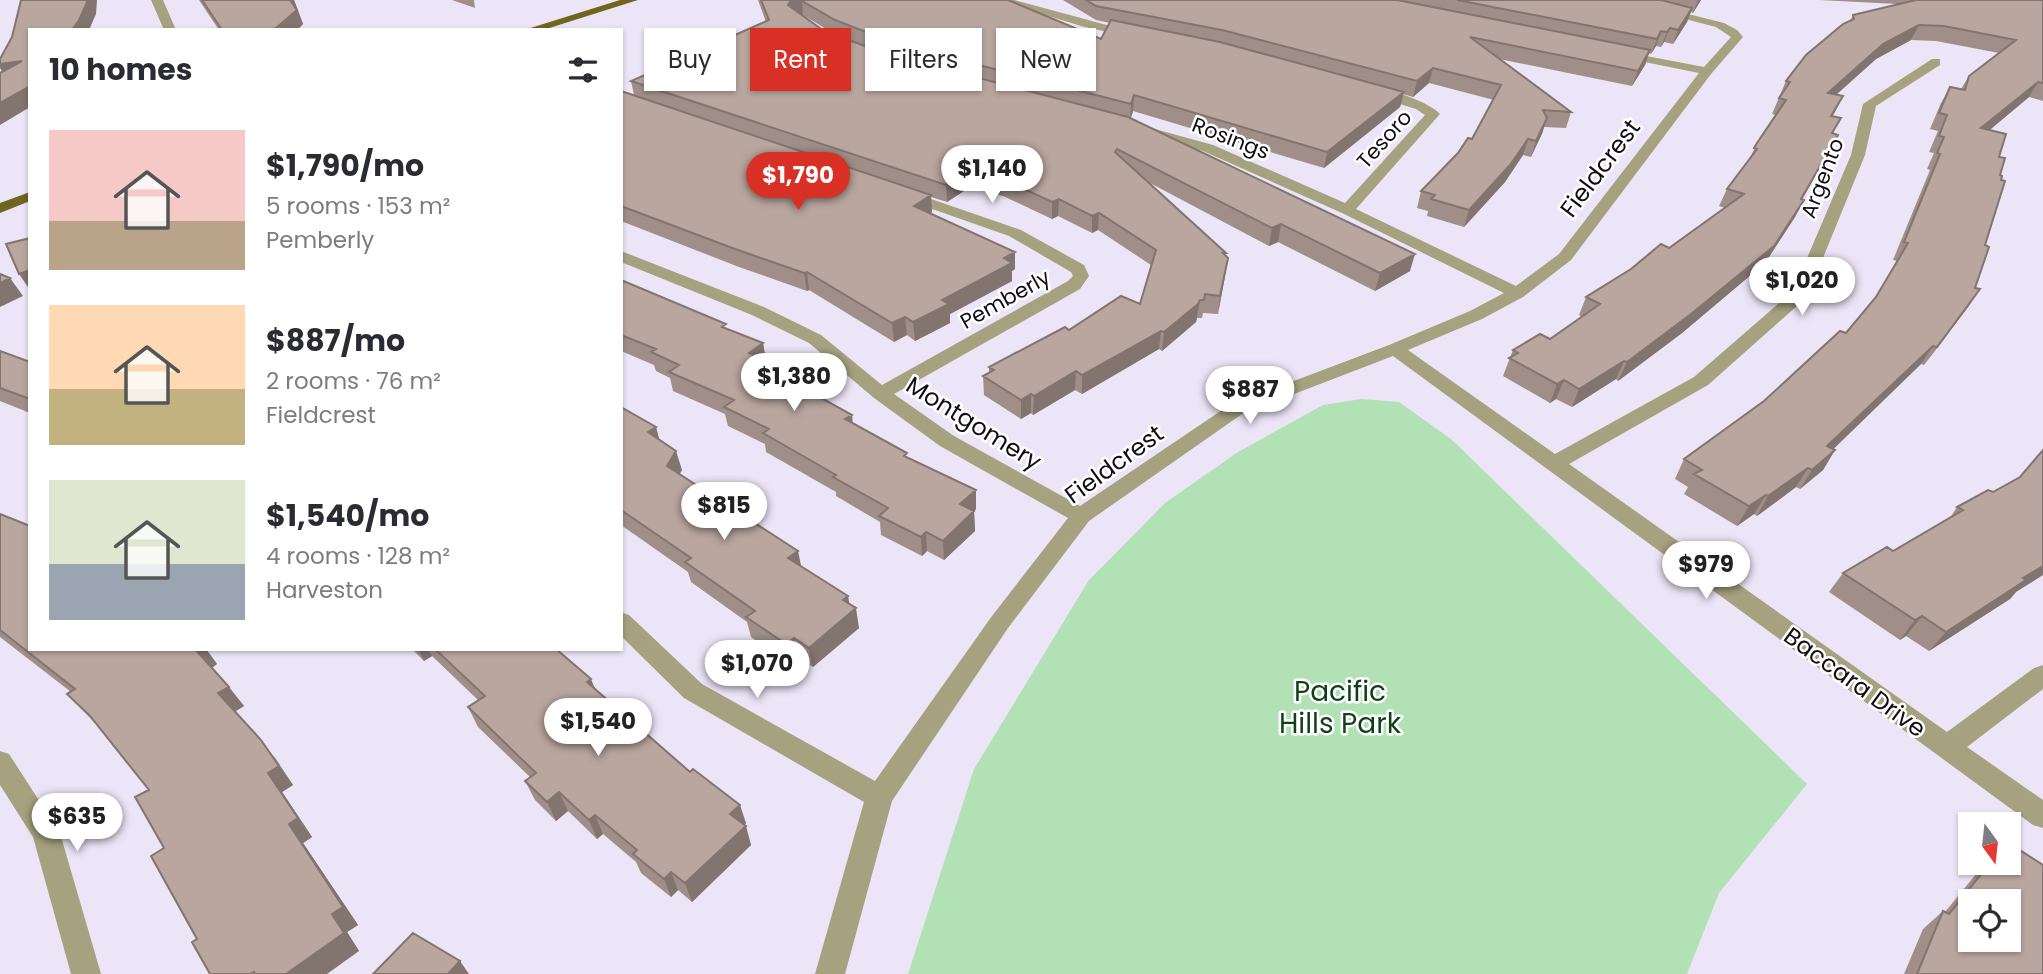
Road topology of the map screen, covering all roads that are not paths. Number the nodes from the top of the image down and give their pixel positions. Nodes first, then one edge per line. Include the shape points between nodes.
1 (157, 0) edge
2 (632, 0) edge
3 (1002, 0) edge
4 (1618, 0) edge
5 (169, 28) edge
6 (537, 28) edge
7 (1153, 38) edge
8 (1612, 52) edge
9 (1936, 62) dead end
10 (1707, 71) junction
11 (1363, 88) edge
12 (1129, 126) edge
13 (892, 190) edge
14 (28, 197) edge
15 (0, 208) edge
16 (1347, 210) junction
17 (623, 257) edge
18 (1517, 293) junction
19 (1395, 349) junction
20 (881, 394) junction
21 (1554, 464) junction
22 (1081, 516) junction
23 (623, 623) edge
24 (2043, 675) edge
25 (1946, 748) junction
26 (0, 762) edge
27 (879, 797) junction
28 (2043, 817) edge
29 (86, 974) edge
30 (830, 974) edge

1 - 5 street
2 - 6 main road
3 - 7 street
4 - 10 street, Fieldcrest via 1733,32 1737,37
8 - 10 street
9 - 21 street, Argento via 1870,104 1858,155 1801,293 1701,381
10 - 18 street, Fieldcrest via 1565,257
11 - 16 street, Tesoro via 1433,114
12 - 16 street, Rosings via 1208,148
13 - 20 street, Pemberly via 1015,233 1078,269 1081,276 1074,285
14 - 15 main road
16 - 18 street, Rosings
17 - 20 street, Montgomery via 815,339
18 - 19 street, Fieldcrest
19 - 21 street, Baccara Drive
19 - 22 street, Fieldcrest via 1235,410
20 - 22 street, Montgomery via 947,441
21 - 25 street, Baccara Drive
22 - 27 street, Fieldcrest via 1000,622
23 - 27 street via 693,691
24 - 25 street
25 - 28 street, Baccara Drive
26 - 29 street via 46,833
27 - 30 street, Fieldcrest

